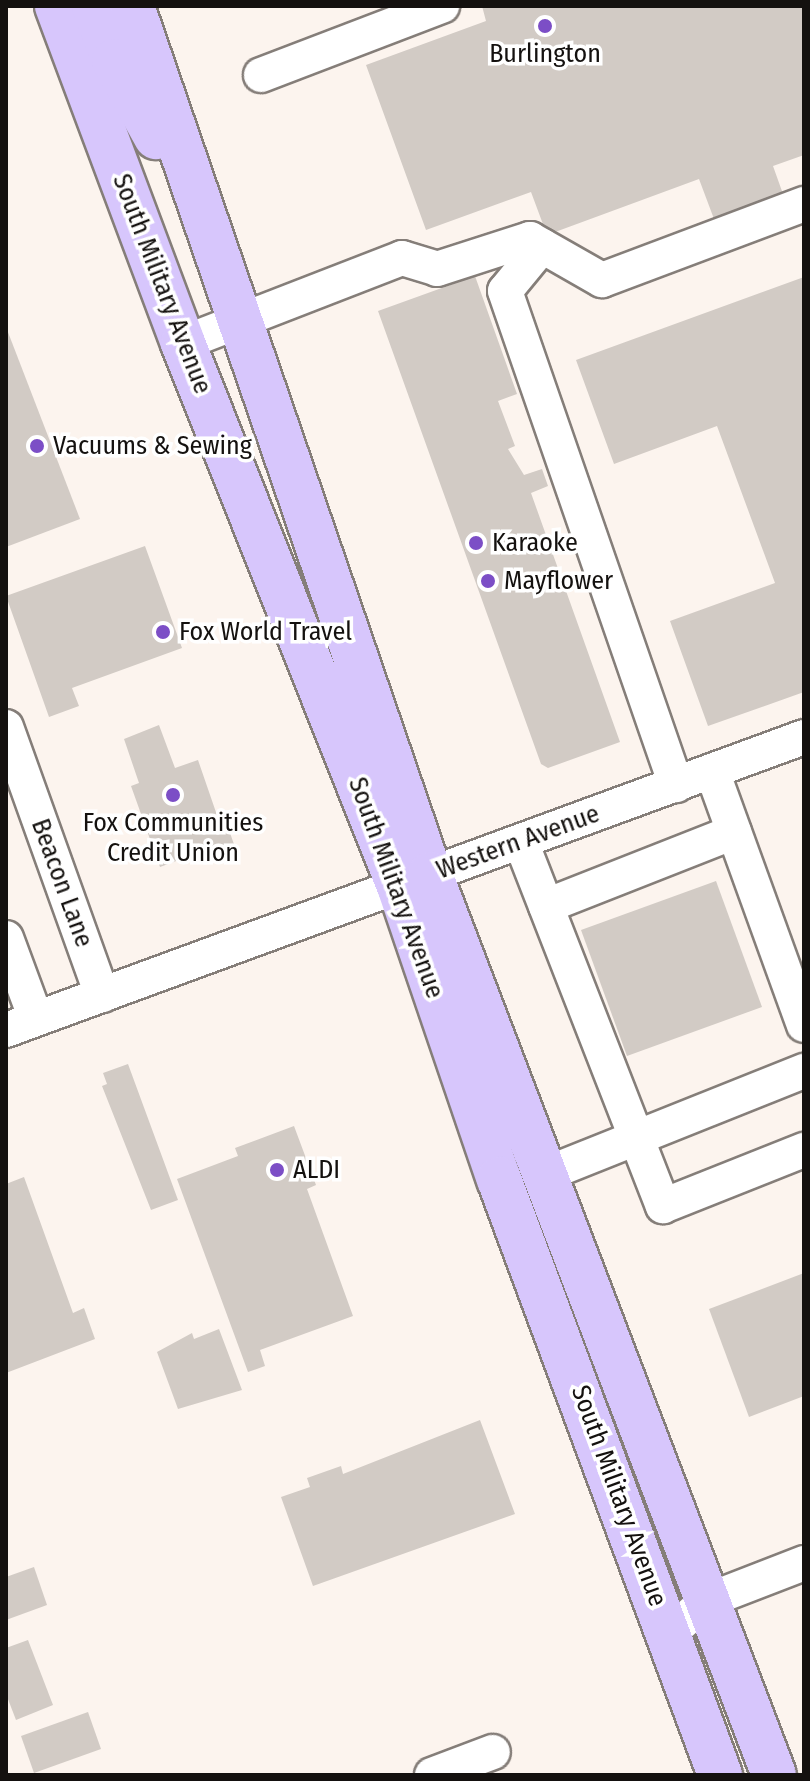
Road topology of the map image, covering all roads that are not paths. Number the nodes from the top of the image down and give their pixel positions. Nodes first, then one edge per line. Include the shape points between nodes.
1 (57, 6) edge
2 (94, 6) edge
3 (132, 6) edge
4 (442, 6) edge
5 (261, 75) dead end
6 (804, 204) edge
7 (213, 240) junction
8 (542, 246) junction
9 (241, 323) junction
10 (183, 343) junction
11 (6, 727) edge
12 (803, 742) edge
13 (13, 769) edge
14 (712, 771) junction
15 (676, 785) junction
16 (734, 832) junction
17 (521, 842) junction
18 (415, 880) junction
19 (546, 906) junction
20 (6, 938) edge
21 (102, 995) junction
22 (21, 1024) edge
23 (804, 1025) edge
24 (804, 1071) edge
25 (634, 1139) junction
26 (804, 1150) edge
27 (546, 1174) junction
28 (804, 1563) edge
29 (706, 1601) junction
30 (670, 1633) junction
31 (493, 1752) dead end
32 (432, 1775) edge
33 (720, 1775) edge
34 (774, 1775) edge

1 - 10 main road, South Military Avenue
2 - 7 main road via 114,61
3 - 7 main road, South Military Avenue
4 - 5 street
6 - 8 street via 602,280
7 - 9 main road, South Military Avenue
8 - 9 street via 530,239 437,269 402,258
8 - 15 street via 505,291
9 - 10 street
9 - 18 main road, South Military Avenue
10 - 18 main road, South Military Avenue
11 - 13 street, Beacon Lane
12 - 14 street, Western Avenue
13 - 21 street, Beacon Lane
14 - 15 street, Western Avenue
14 - 16 street
15 - 17 street, Western Avenue
16 - 19 street
16 - 23 street
17 - 18 street, Western Avenue
17 - 19 street
18 - 21 street, Western Avenue
18 - 27 main road, South Military Avenue
18 - 30 main road, South Military Avenue via 499,1179
19 - 25 street
20 - 22 street
21 - 22 street, Western Avenue
24 - 25 street
25 - 26 street via 663,1206
25 - 27 street
27 - 29 main road, South Military Avenue
28 - 29 street
29 - 30 street
29 - 34 main road, South Military Avenue
30 - 33 main road, South Military Avenue
31 - 32 street

